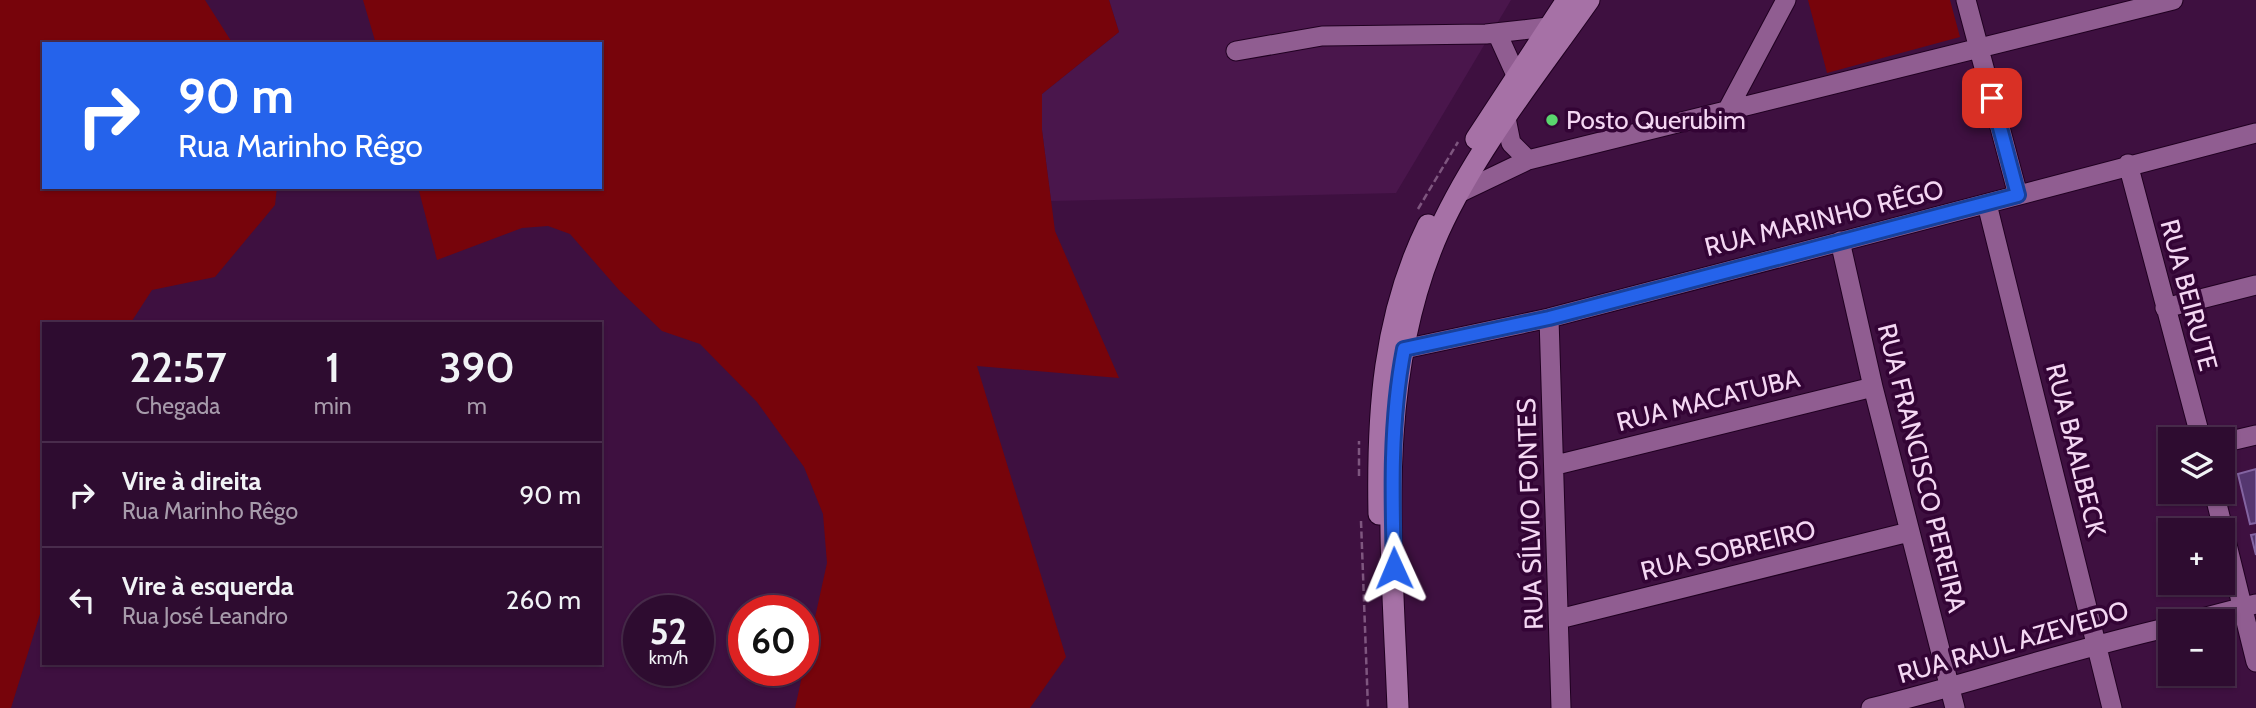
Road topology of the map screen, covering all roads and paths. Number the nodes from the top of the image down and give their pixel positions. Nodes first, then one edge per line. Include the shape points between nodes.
1 (1567, 0) edge
2 (1589, 0) edge
3 (1786, 0) edge
4 (1966, 0) edge
5 (2172, 0) edge
6 (1548, 27) junction
7 (1497, 33) junction
8 (1979, 49) junction
9 (1236, 51) dead end
10 (1516, 75) junction
11 (1728, 109) junction
12 (1506, 118) junction
13 (2256, 132) edge
14 (1528, 160) junction
15 (2128, 164) junction
16 (1459, 193) junction
17 (2018, 195) junction
18 (1987, 204) junction
19 (1840, 241) junction
20 (2256, 285) edge
21 (2165, 307) junction
22 (1549, 318) junction
23 (1404, 349) junction
24 (1873, 387) junction
25 (2197, 427) edge
26 (2256, 435) edge
27 (2235, 440) edge
28 (1556, 465) junction
29 (2218, 504) edge
30 (1909, 532) junction
31 (2249, 606) edge
32 (1559, 619) junction
33 (2158, 630) edge
34 (2096, 644) junction
35 (2256, 662) edge
36 (1949, 689) junction
37 (1383, 708) edge
38 (1398, 708) edge
39 (1561, 708) edge
40 (1871, 708) edge
41 (1955, 708) edge
42 (2112, 708) edge

1 - 6 main road
2 - 12 main road
3 - 11 street
4 - 8 street
5 - 8 street
6 - 7 street
6 - 10 main road
7 - 9 street via 1322,36
7 - 10 street
8 - 11 street
8 - 17 street
10 - 37 main road via 1447,186 1426,229 1401,286 1387,345 1378,454
11 - 14 street
12 - 14 street via 1511,144
12 - 16 main road
13 - 15 street, RUA MARINHO RÊGO
14 - 16 street
15 - 17 street, RUA MARINHO RÊGO
15 - 21 street, RUA BEIRUTE
16 - 23 main road via 1419,286
17 - 18 street, RUA MARINHO RÊGO
18 - 19 street, RUA MARINHO RÊGO
18 - 34 street, RUA BAALBECK
19 - 22 street, RUA MARINHO RÊGO
19 - 24 street, RUA FRANCISCO PEREIRA
20 - 21 street
21 - 25 street, RUA BEIRUTE
22 - 23 street, RUA MARINHO RÊGO
22 - 28 street, RUA SÍLVIO FONTES
23 - 38 main road via 1393,440
24 - 28 street, RUA MACATUBA
24 - 30 street, RUA FRANCISCO PEREIRA
26 - 27 street
28 - 32 street, RUA SÍLVIO FONTES
29 - 31 street
30 - 32 street, RUA SOBREIRO
30 - 36 street, RUA FRANCISCO PEREIRA
31 - 35 street
32 - 39 street, RUA SÍLVIO FONTES
33 - 34 street, RUA RAUL AZEVEDO
34 - 36 street, RUA RAUL AZEVEDO
34 - 42 street, RUA BAALBECK
36 - 40 street, RUA RAUL AZEVEDO
36 - 41 street, RUA FRANCISCO PEREIRA

